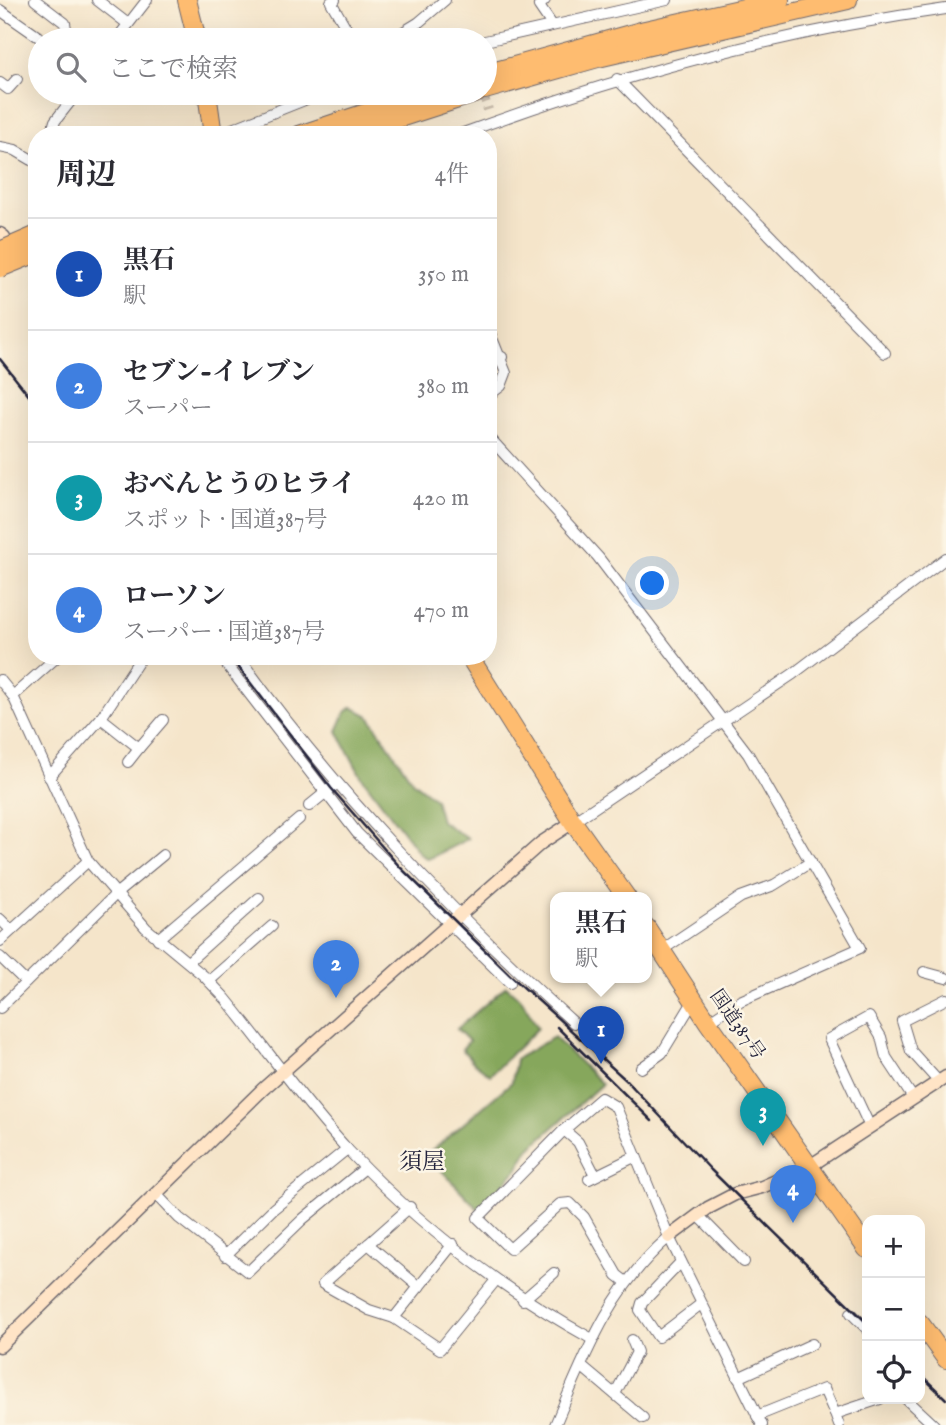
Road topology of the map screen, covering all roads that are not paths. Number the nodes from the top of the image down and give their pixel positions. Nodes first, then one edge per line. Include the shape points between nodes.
1 (97, 0) edge
2 (147, 0) edge
3 (187, 0) edge
4 (335, 0) edge
5 (445, 0) edge
6 (667, 0) edge
7 (780, 0) edge
8 (848, 0) edge
9 (42, 2) edge
10 (539, 2) edge
11 (946, 9) edge
12 (0, 10) edge
13 (128, 24) junction
14 (552, 25) junction
15 (66, 28) edge
16 (125, 28) edge
17 (194, 28) edge
18 (346, 28) edge
19 (410, 28) edge
20 (28, 30) edge
21 (497, 38) edge
22 (497, 71) edge
23 (17, 79) dead end
24 (617, 79) junction
25 (0, 83) edge
26 (497, 87) edge
27 (68, 105) edge
28 (209, 105) edge
29 (291, 105) edge
30 (390, 105) edge
31 (440, 105) edge
32 (488, 110) tunnel mouth
33 (491, 122) junction
34 (54, 126) edge
35 (213, 126) edge
36 (238, 126) edge
37 (326, 126) edge
38 (374, 126) edge
39 (481, 126) edge
40 (0, 147) edge
41 (28, 158) edge
42 (28, 236) edge
43 (1, 241) edge
44 (28, 257) edge
45 (0, 268) edge
46 (497, 347) edge
47 (885, 353) dead end
48 (502, 357) junction
49 (497, 360) edge
50 (497, 389) edge
51 (497, 446) edge
52 (946, 558) edge
53 (48, 665) edge
54 (136, 665) edge
55 (227, 665) edge
56 (245, 665) edge
57 (475, 665) edge
58 (0, 680) edge
59 (13, 696) junction
60 (101, 718) junction
61 (163, 720) dead end
62 (723, 721) junction
63 (139, 748) junction
64 (128, 762) dead end
65 (49, 777) junction
66 (336, 784) junction
67 (324, 794) junction
68 (309, 806) dead end
69 (299, 820) dead end
70 (573, 822) junction
71 (163, 855) dead end
72 (88, 861) junction
73 (811, 862) junction
74 (623, 892) edge
75 (117, 893) junction
76 (259, 898) dead end
77 (0, 919) edge
78 (454, 920) junction
79 (272, 926) dead end
80 (11, 930) junction
81 (652, 936) edge
82 (158, 939) junction
83 (0, 941) edge
84 (662, 950) junction
85 (0, 957) edge
86 (188, 962) junction
87 (924, 972) dead end
88 (946, 978) edge
89 (209, 981) junction
90 (26, 982) junction
91 (510, 983) dead end
92 (946, 999) edge
93 (694, 1000) junction
94 (0, 1008) edge
95 (708, 1022) junction
96 (574, 1023) dead end
97 (641, 1068) dead end
98 (284, 1070) junction
99 (942, 1079) edge
100 (913, 1098) junction
101 (870, 1127) junction
102 (564, 1129) junction
103 (347, 1149) junction
104 (636, 1156) junction
105 (810, 1167) junction
106 (365, 1168) junction
107 (156, 1194) junction
108 (410, 1208) junction
109 (698, 1215) junction
110 (669, 1237) junction
111 (862, 1242) edge
112 (368, 1244) junction
113 (453, 1244) junction
114 (225, 1256) junction
115 (681, 1262) junction
116 (744, 1262) dead end
117 (554, 1273) dead end
118 (496, 1280) junction
119 (626, 1282) junction
120 (419, 1287) junction
121 (523, 1300) junction
122 (701, 1304) junction
123 (852, 1313) dead end
124 (394, 1318) junction
125 (862, 1324) edge
126 (925, 1330) edge
127 (592, 1339) junction
128 (632, 1340) dead end
129 (812, 1344) dead end
130 (0, 1346) edge
131 (946, 1359) edge
132 (581, 1366) junction
133 (738, 1378) junction
134 (615, 1394) junction
135 (865, 1404) edge
136 (911, 1404) edge
137 (835, 1414) junction
138 (643, 1418) dead end
139 (759, 1420) edge
140 (555, 1425) edge
141 (839, 1425) edge
142 (934, 1425) edge

1 - 13 street
2 - 13 street
3 - 17 highway
4 - 18 street via 331,2
5 - 19 street
6 - 14 street
7 - 22 highway via 645,30
8 - 26 highway via 659,43
9 - 15 street
10 - 14 street
11 - 24 street via 834,27
12 - 20 street
13 - 16 street
14 - 21 street
23 - 25 street via 8,89
24 - 33 street
24 - 47 street
27 - 34 street
28 - 35 highway
29 - 36 street
30 - 37 highway
31 - 38 highway
32 - 33 street
33 - 39 street
40 - 41 street
42 - 43 highway, bridge
44 - 45 highway, bridge
46 - 48 street
48 - 49 street
48 - 50 street via 506,373
51 - 62 street via 598,557
52 - 62 street
53 - 59 street
54 - 60 street
55 - 67 street
56 - 66 street
57 - 70 highway
58 - 59 street
59 - 65 street
60 - 63 street
60 - 65 street
61 - 63 street
62 - 70 street
62 - 73 street via 748,754
63 - 64 street
65 - 72 street
66 - 67 street
66 - 78 street
67 - 68 street
67 - 78 street via 357,833
69 - 82 street
70 - 74 highway
70 - 78 street
71 - 75 street
72 - 75 street
72 - 80 street
73 - 84 street via 774,885 741,897
73 - 95 street via 860,948 740,1001
75 - 82 street
75 - 90 street
76 - 86 street
77 - 80 street
78 - 91 street
78 - 96 street
78 - 98 street
79 - 89 street
80 - 83 street
81 - 84 highway, 国道387号
82 - 86 street
84 - 93 highway, 国道387号
85 - 90 street
86 - 89 street
87 - 88 street
89 - 98 street
90 - 94 street
92 - 99 street via 902,1021 911,1051
93 - 95 highway, 国道387号
93 - 97 street via 662,1053
95 - 105 highway, 国道387号
98 - 103 street
98 - 107 street
99 - 100 street
100 - 101 street
100 - 101 street via 886,1057 869,1017 829,1040
101 - 105 street
102 - 104 street via 578,1142 592,1177
102 - 104 street via 596,1100 609,1100
102 - 119 street via 478,1218 510,1249 560,1203 570,1203
103 - 106 street
103 - 114 street via 273,1209
104 - 110 street
105 - 109 street via 735,1194
105 - 111 highway, 国道387号
106 - 108 street
106 - 114 street via 248,1272
107 - 114 street
107 - 130 street
108 - 112 street
108 - 113 street
109 - 110 street
109 - 116 street
110 - 115 street
110 - 119 street
112 - 120 street
112 - 124 street via 323,1284 369,1310
113 - 118 street
113 - 120 street
115 - 122 street
115 - 122 street via 640,1310 661,1336
117 - 121 street
118 - 121 street
118 - 124 street via 440,1349
119 - 127 street
120 - 124 street
121 - 127 street
122 - 133 street
123 - 125 street
126 - 131 highway
127 - 132 street
128 - 134 street via 637,1352
129 - 133 street
132 - 134 street
132 - 140 street
133 - 139 street
134 - 138 street
135 - 137 street
136 - 142 street
137 - 139 street via 824,1389
137 - 141 street

